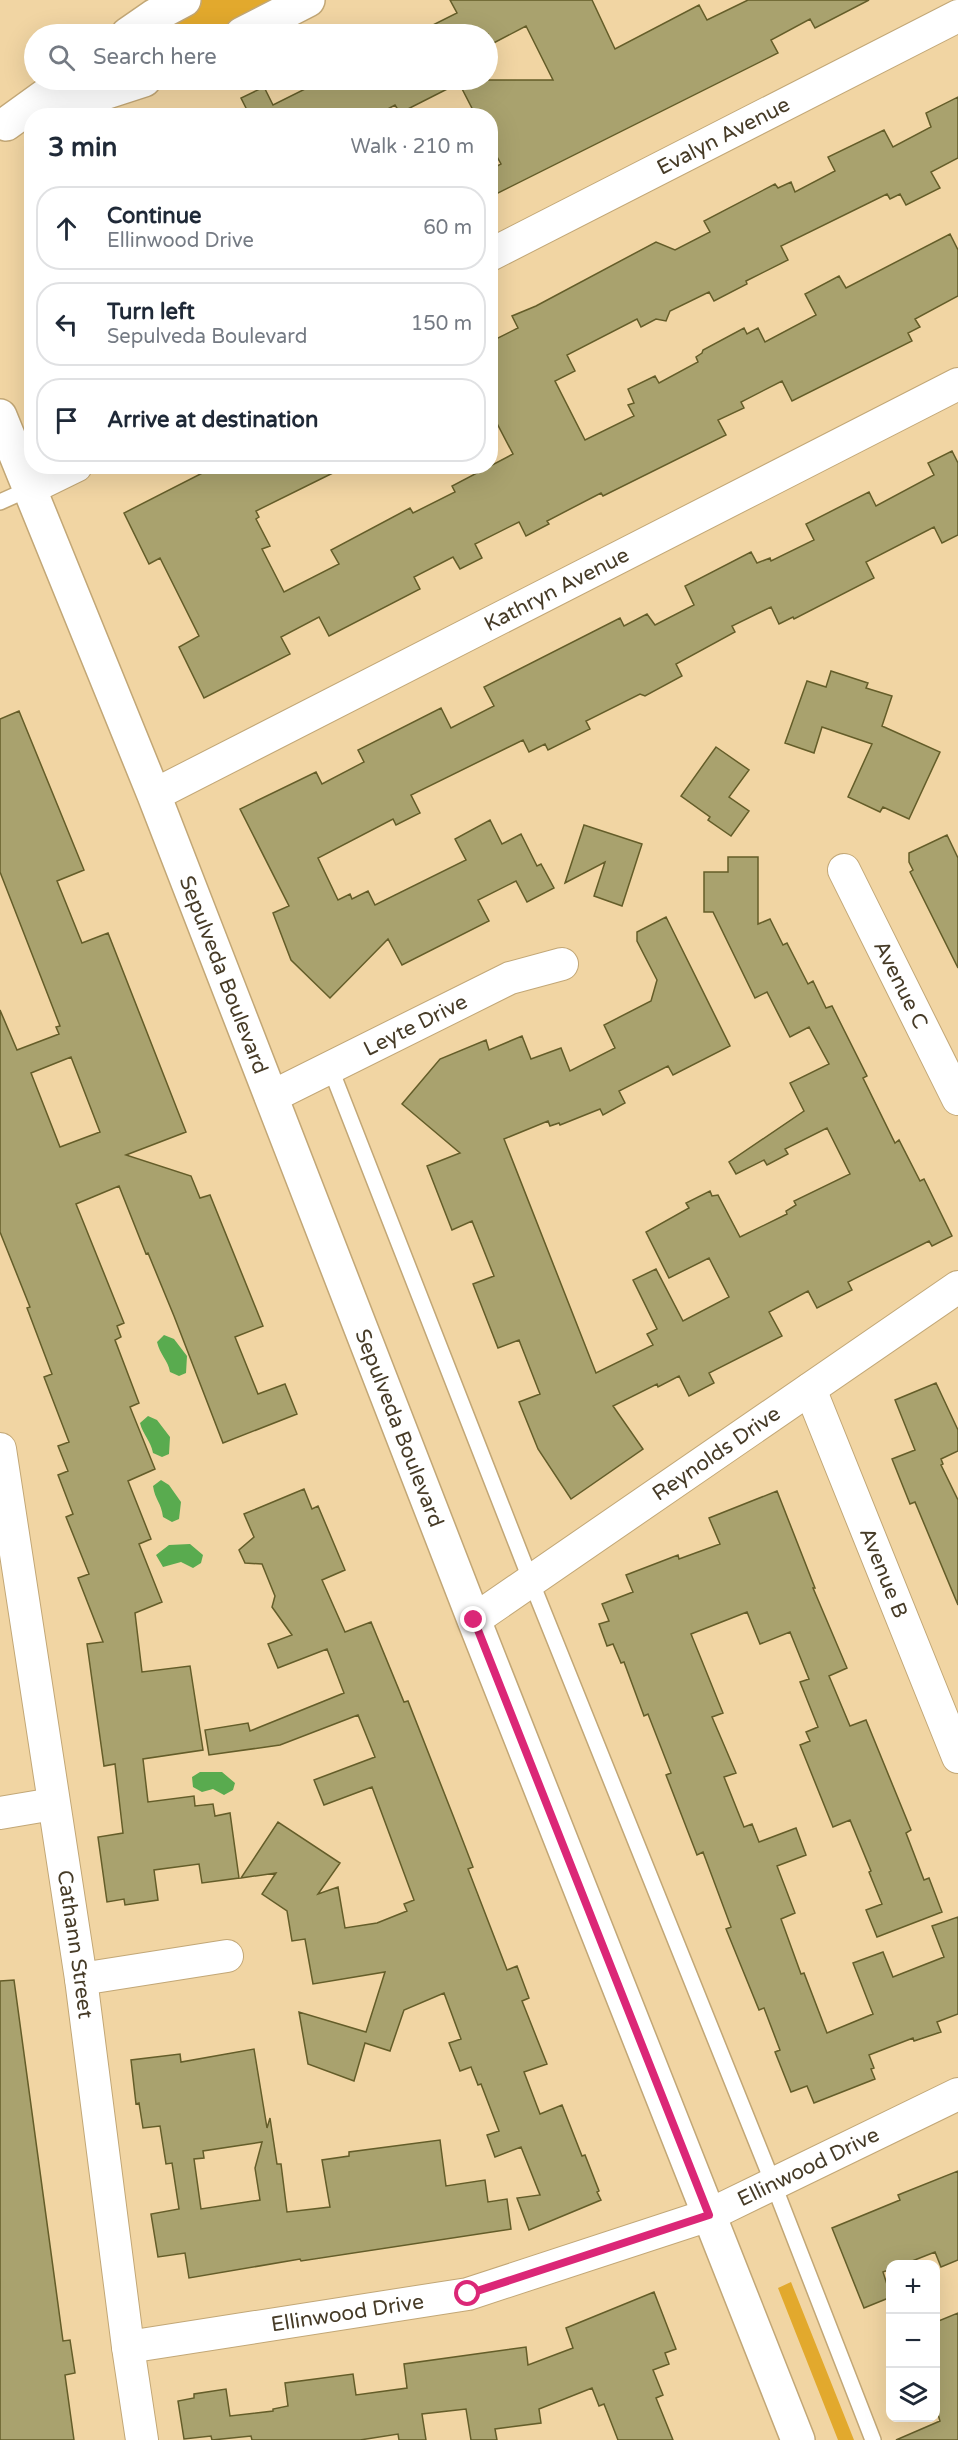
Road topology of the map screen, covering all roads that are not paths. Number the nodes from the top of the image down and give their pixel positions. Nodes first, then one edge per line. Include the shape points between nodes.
1 (184, 0) edge
2 (308, 0) edge
3 (958, 16) edge
4 (142, 24) edge
5 (261, 24) edge
6 (55, 90) edge
7 (113, 90) edge
8 (34, 108) edge
9 (58, 108) edge
10 (498, 251) edge
11 (958, 384) edge
12 (0, 416) edge
13 (59, 474) edge
14 (14, 495) edge
15 (154, 795) junction
16 (844, 870) dead end
17 (562, 964) dead end
18 (330, 1067) junction
19 (273, 1096) junction
20 (958, 1099) edge
21 (958, 1287) edge
22 (810, 1389) junction
23 (0, 1449) edge
24 (531, 1581) junction
25 (474, 1620) junction
26 (958, 1757) edge
27 (53, 1804) junction
28 (0, 1813) edge
29 (227, 1956) dead end
30 (81, 1979) junction
31 (958, 2094) edge
32 (773, 2183) junction
33 (709, 2215) junction
34 (128, 2347) junction
35 (142, 2440) edge
36 (798, 2440) edge
37 (873, 2440) edge

1 - 4 main road
2 - 5 main road
3 - 10 street, Evalyn Avenue
6 - 8 main road
7 - 9 main road
11 - 15 street, Kathryn Avenue
12 - 14 main road, Sepulveda Boulevard
13 - 14 street
14 - 15 main road, Sepulveda Boulevard
15 - 19 main road, Sepulveda Boulevard
16 - 20 street, Avenue C
17 - 18 street, Leyte Drive via 510,978
18 - 19 street, Leyte Drive
18 - 24 lane
19 - 25 main road, Sepulveda Boulevard
21 - 22 street, Reynolds Drive
22 - 24 street, Reynolds Drive
22 - 26 street, Avenue B
23 - 27 street, Cathann Street
24 - 25 street, Reynolds Drive
24 - 32 lane
25 - 33 main road, Sepulveda Boulevard
27 - 28 street
27 - 30 street, Cathann Street
29 - 30 street
30 - 34 street, Cathann Street
31 - 32 street, Ellinwood Drive
32 - 33 street, Ellinwood Drive
32 - 37 lane
33 - 34 street, Ellinwood Drive via 468,2294
33 - 36 main road, Sepulveda Boulevard
34 - 35 street, Cathann Street

